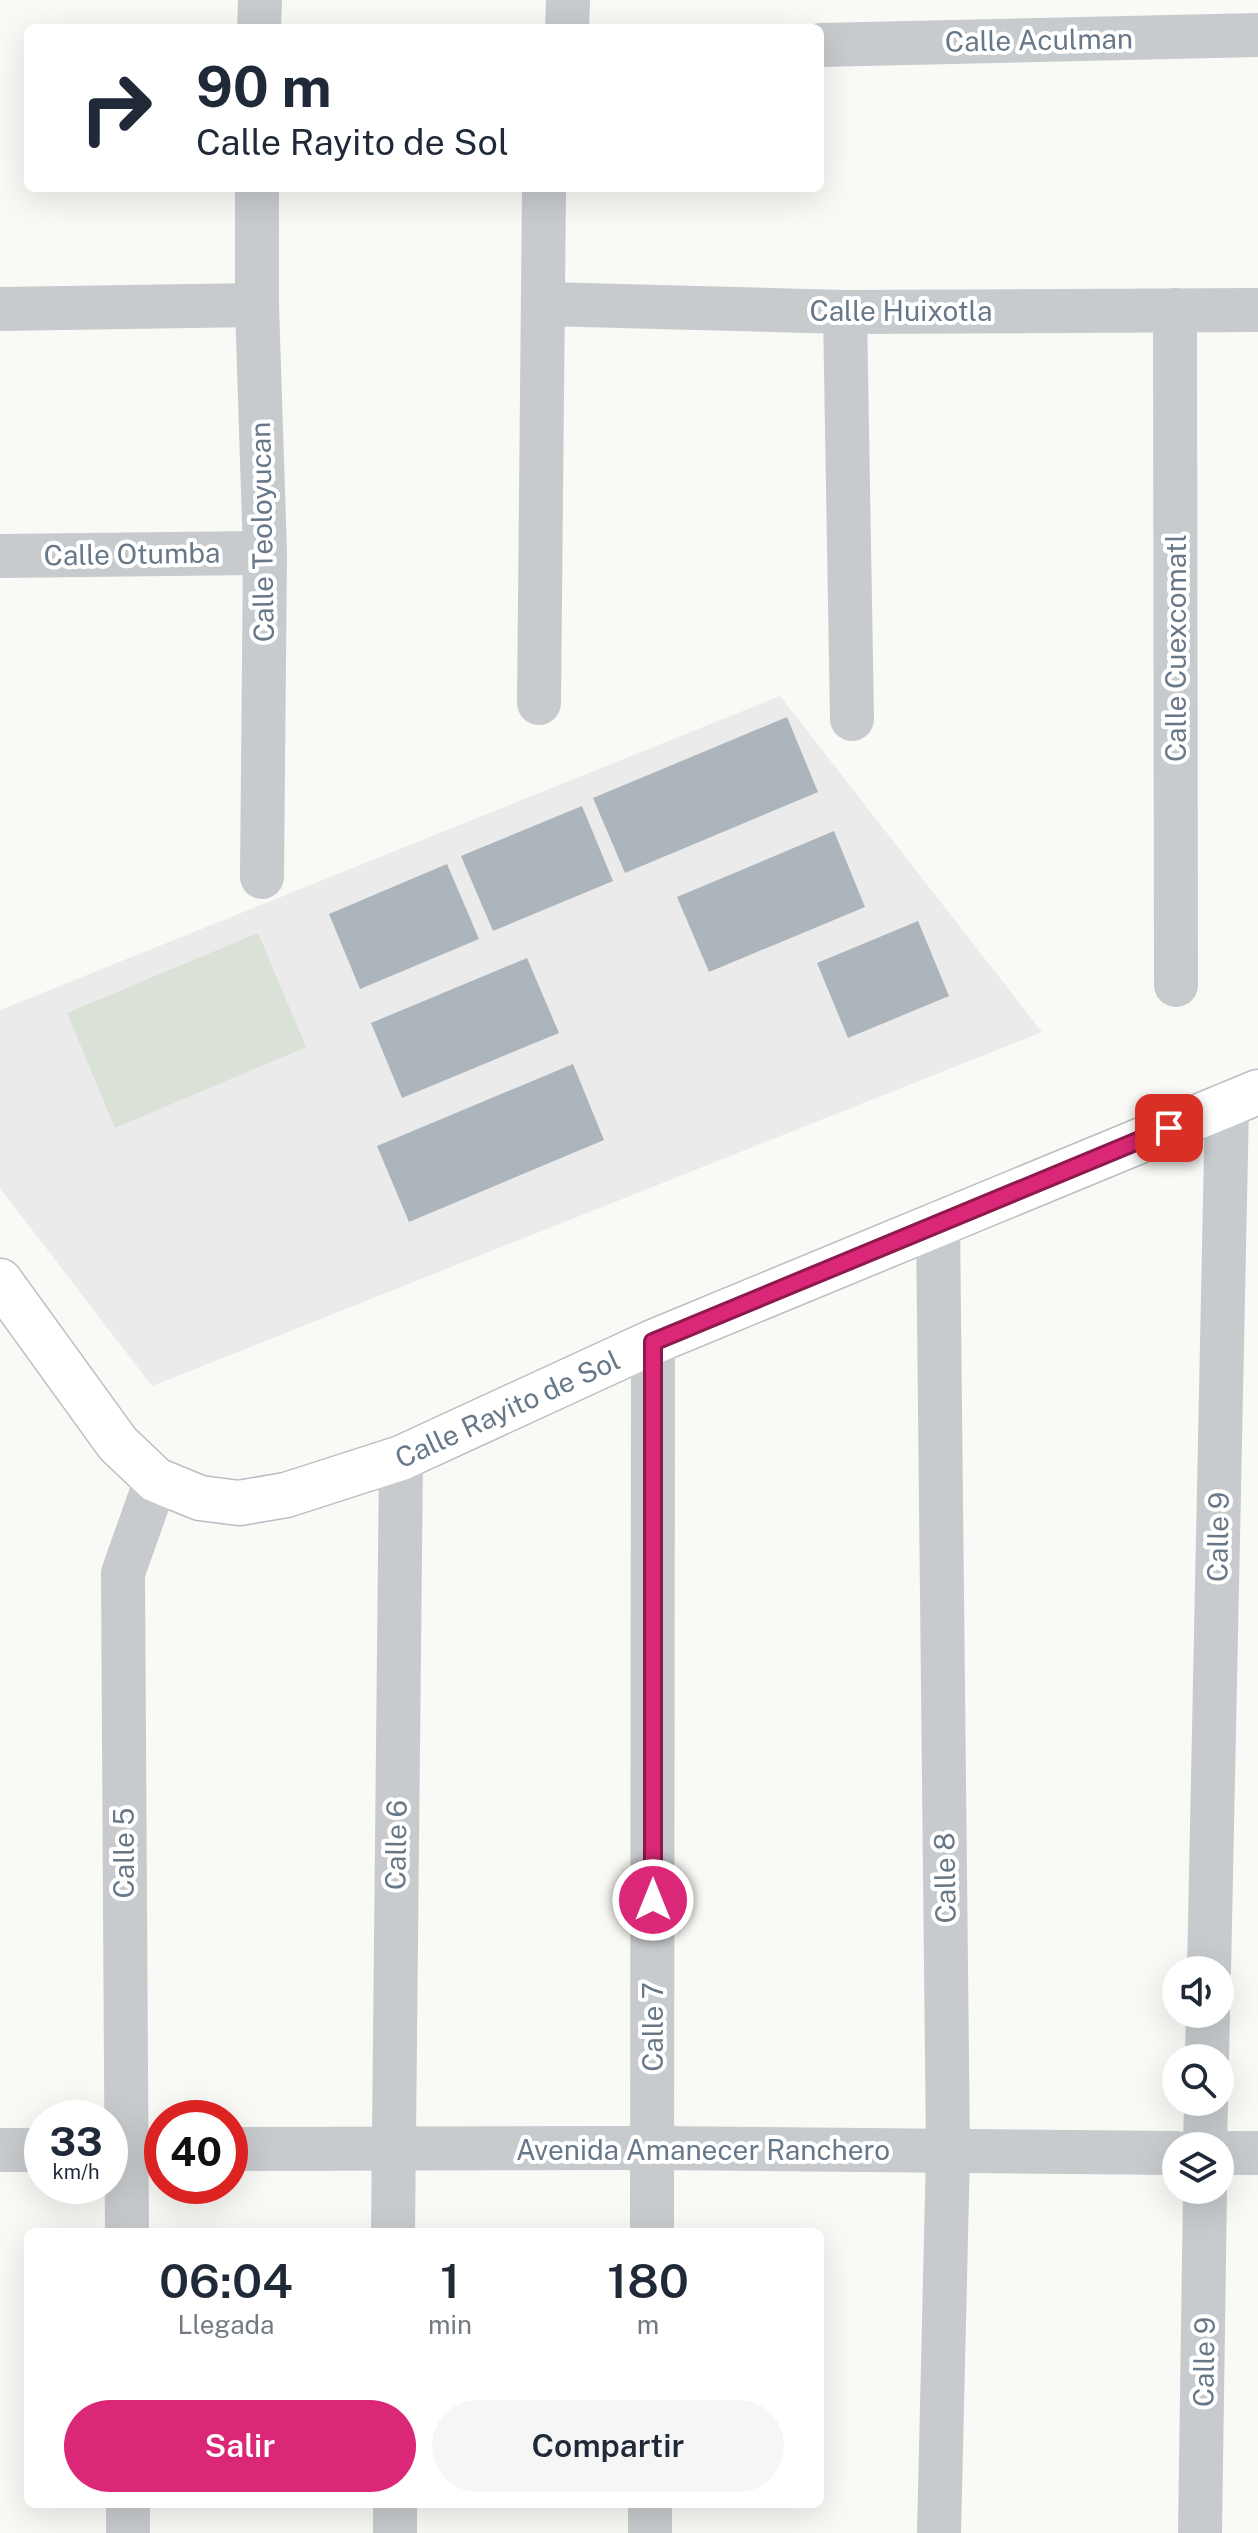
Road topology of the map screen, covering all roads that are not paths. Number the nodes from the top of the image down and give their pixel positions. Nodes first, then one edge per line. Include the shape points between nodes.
1 (260, 0) edge
2 (568, 0) edge
3 (259, 24) edge
4 (567, 24) edge
5 (1258, 35) edge
6 (824, 45) edge
7 (257, 192) edge
8 (544, 192) edge
9 (544, 304) junction
10 (257, 305) junction
11 (0, 309) edge
12 (1175, 310) junction
13 (1258, 310) edge
14 (845, 312) junction
15 (265, 553) junction
16 (0, 556) edge
17 (539, 703) dead end
18 (852, 719) dead end
19 (262, 877) dead end
20 (1176, 985) dead end
21 (1243, 1098) edge
22 (938, 1223) junction
23 (0, 1281) edge
24 (653, 1342) junction
25 (401, 1458) junction
26 (156, 1480) junction
27 (1210, 1956) edge
28 (653, 2148) junction
29 (133, 2149) edge
30 (248, 2149) edge
31 (0, 2150) edge
32 (24, 2150) edge
33 (393, 2150) junction
34 (948, 2152) junction
35 (1162, 2153) edge
36 (1234, 2153) edge
37 (1258, 2153) edge
38 (1205, 2204) edge
39 (127, 2228) edge
40 (393, 2228) edge
41 (652, 2228) edge
42 (128, 2508) edge
43 (395, 2508) edge
44 (650, 2508) edge
45 (128, 2533) edge
46 (395, 2533) edge
47 (650, 2533) edge
48 (939, 2533) edge
49 (1200, 2533) edge

1 - 3 street
2 - 4 street
5 - 6 street, Calle Aculman
7 - 10 street, Calle Teoloyucan
8 - 9 street
9 - 14 street, Calle Huixotla
9 - 17 street
10 - 11 street
10 - 15 street, Calle Teoloyucan
12 - 13 street, Calle Huixotla
12 - 14 street, Calle Huixotla
12 - 20 street, Calle Cuexcomatl
14 - 18 street
15 - 16 street, Calle Otumba
15 - 19 street, Calle Teoloyucan
21 - 22 main road, Calle Rayito de Sol
21 - 27 street, Calle 9
22 - 24 main road, Calle Rayito de Sol
22 - 34 street, Calle 8
23 - 26 main road via 118,1444
24 - 25 main road, Calle Rayito de Sol
24 - 28 street, Calle 7
25 - 26 main road, Calle Rayito de Sol via 286,1495 239,1503 200,1498
25 - 33 street, Calle 6
26 - 29 street, Calle 5 via 123,1573
28 - 33 street, Avenida Amanecer Ranchero
28 - 34 street, Avenida Amanecer Ranchero
28 - 41 street, Calle 7
29 - 39 street, Calle 5
30 - 33 street, Avenida Amanecer Ranchero
31 - 32 street
33 - 40 street, Calle 6
34 - 35 street, Avenida Amanecer Ranchero
34 - 48 street, Calle 8
36 - 37 street
38 - 49 street, Calle 9
42 - 45 street
43 - 46 street
44 - 47 street

